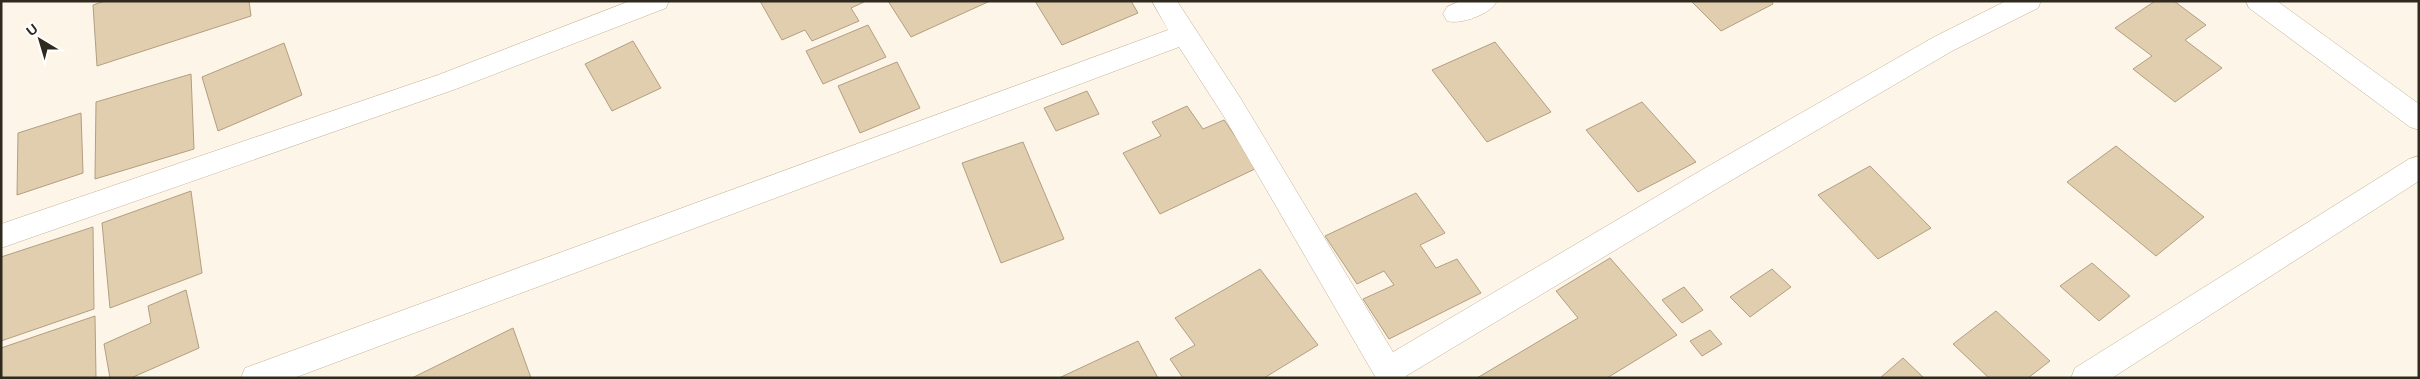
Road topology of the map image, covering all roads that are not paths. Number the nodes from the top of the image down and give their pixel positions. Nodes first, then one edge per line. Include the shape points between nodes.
1 (1164, 1) edge
2 (1485, 1) edge
3 (2029, 1) edge
4 (2258, 1) edge
5 (655, 2) edge
6 (1456, 14) dead end
7 (1184, 36) junction
8 (2419, 120) edge
9 (2419, 167) edge
10 (1, 236) edge
11 (1390, 374) edge
12 (256, 378) edge
13 (2086, 378) edge

1 - 7 street
2 - 6 street
3 - 11 street via 1934,49
4 - 8 street
5 - 10 street via 447,82
7 - 11 street via 1232,107
7 - 12 street
9 - 13 street

